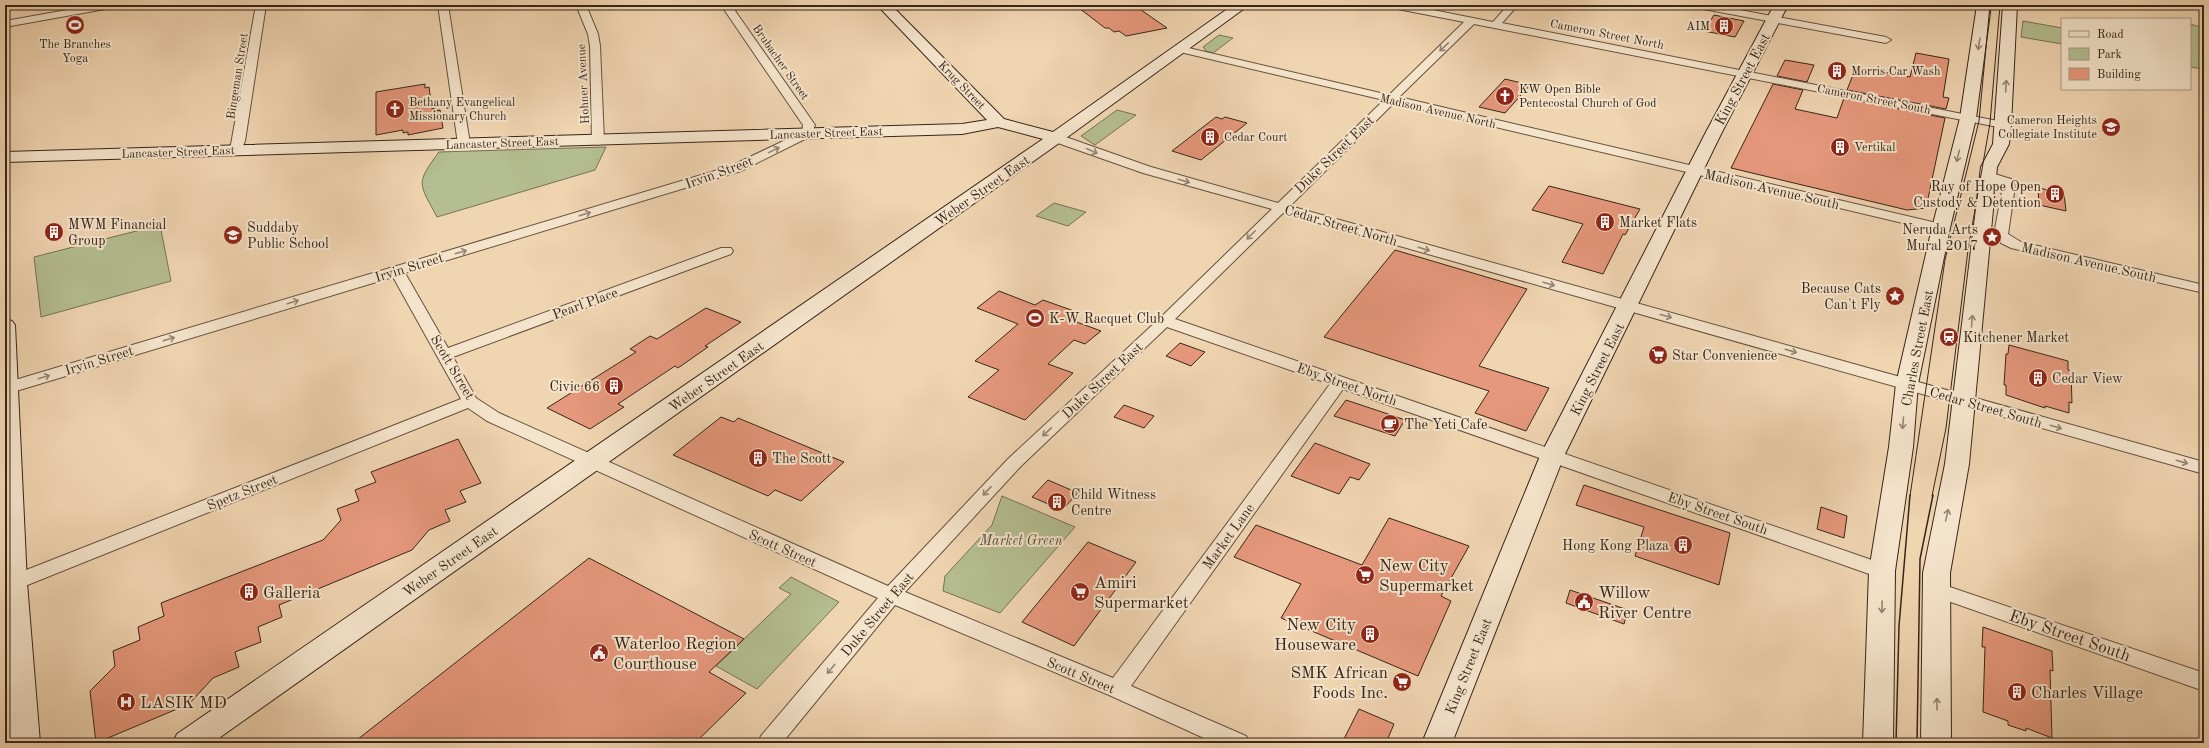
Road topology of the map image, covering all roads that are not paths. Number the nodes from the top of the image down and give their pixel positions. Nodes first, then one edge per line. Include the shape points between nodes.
1 (111, 5) edge
2 (262, 5) edge
3 (442, 5) edge
4 (581, 5) edge
5 (726, 5) edge
6 (884, 5) edge
7 (1242, 5) edge
8 (1393, 5) edge
9 (1513, 5) edge
10 (1698, 5) edge
11 (1781, 5) edge
12 (1983, 5) edge
13 (2010, 5) edge
14 (1472, 20) junction
15 (1774, 20) junction
16 (5, 24) edge
17 (1495, 25) junction
18 (1886, 40) dead end
19 (1180, 49) junction
20 (1745, 74) junction
21 (1390, 100) junction
22 (1968, 118) junction
23 (998, 122) junction
24 (2004, 125) junction
25 (807, 134) junction
26 (1056, 138) junction
27 (598, 141) junction
28 (464, 144) junction
29 (236, 150) junction
30 (5, 157) edge
31 (1696, 171) junction
32 (1988, 176) junction
33 (1278, 207) junction
34 (1941, 228) junction
35 (726, 251) dead end
36 (397, 271) junction
37 (2204, 289) edge
38 (1628, 306) junction
39 (1165, 320) junction
40 (5, 325) edge
41 (445, 355) junction
42 (1340, 382) junction
43 (1907, 384) junction
44 (7, 388) junction
45 (470, 401) junction
46 (1965, 401) junction
47 (1552, 456) junction
48 (591, 463) junction
49 (2204, 468) edge
50 (1882, 571) junction
51 (13, 583) junction
52 (1936, 589) junction
53 (892, 596) junction
54 (2204, 682) edge
55 (1117, 689) junction
56 (25, 743) edge
57 (188, 743) edge
58 (769, 743) edge
59 (1238, 743) edge
60 (1437, 743) edge
61 (1878, 743) edge
62 (1936, 743) edge

1 - 16 street
2 - 29 street, Bingeman Street
3 - 28 street
4 - 27 street, Hohner Avenue via 595,46
5 - 25 street, Brubacher Street via 810,126
6 - 23 main road, Krug Street
7 - 19 main road, Weber Street East
8 - 14 street, Cameron Street North
9 - 17 street
10 - 15 street
11 - 15 main road, King Street East
12 -> 22 main road, Charles Street East
24 -> 13 main road
14 - 17 street, Cameron Street North
14 -> 21 street, Duke Street East
15 - 18 street
15 - 20 main road, King Street East
17 - 20 street, Cameron Street North
19 - 21 street, Madison Avenue North
19 - 26 main road, Weber Street East
20 - 22 street, Cameron Street South
20 - 31 main road, King Street East
21 - 31 street, Madison Avenue North
21 - 33 street, Duke Street East
22 - 24 street, Cameron Street South
22 -> 34 main road, Charles Street East
23 - 25 main road, Lancaster Street East via 962,129
23 - 26 main road, Krug Street
24 - 32 main road via 2001,144 1989,167
25 - 27 main road, Lancaster Street East
36 -> 25 street, Irvin Street via 737,168
26 -> 33 street, Cedar Street North via 1147,170
26 - 48 main road, Weber Street East
27 - 28 main road, Lancaster Street East
28 - 29 main road, Lancaster Street East
29 - 30 main road, Lancaster Street East
31 - 34 street, Madison Avenue South
31 - 38 main road, King Street East
32 - 37 street, Madison Avenue South via 2007,182 2009,186 2001,234 2006,240 2016,245
46 -> 32 main road
33 -> 38 street, Cedar Street North
33 -> 39 street, Duke Street East
34 - 43 main road, Charles Street East
35 - 41 street, Pearl Place
36 - 41 street, Scott Street
44 -> 36 street, Irvin Street
38 -> 43 street, Cedar Street South
38 - 47 main road, King Street East
39 - 42 street, Eby Street North
39 -> 53 street, Duke Street East via 1014,463
40 - 44 main road
41 - 45 street, Scott Street
42 - 47 street, Eby Street North
42 - 55 street, Market Lane
43 - 46 street, Cedar Street South
43 -> 50 main road, Charles Street East via 1901,447
44 - 51 main road
45 - 48 street, Scott Street via 492,418
45 - 51 street, Spetz Street
46 -> 49 street, Cedar Street South
52 -> 46 main road via 1938,553 1954,486
47 - 50 street, Eby Street South
47 - 60 main road, King Street East
48 - 53 street, Scott Street
48 - 57 main road, Weber Street East
50 -> 61 main road, Charles Street East
51 - 56 main road
52 - 54 street, Eby Street South
62 -> 52 main road
53 - 55 street, Scott Street
53 -> 58 street, Duke Street East
55 - 59 street, Scott Street

